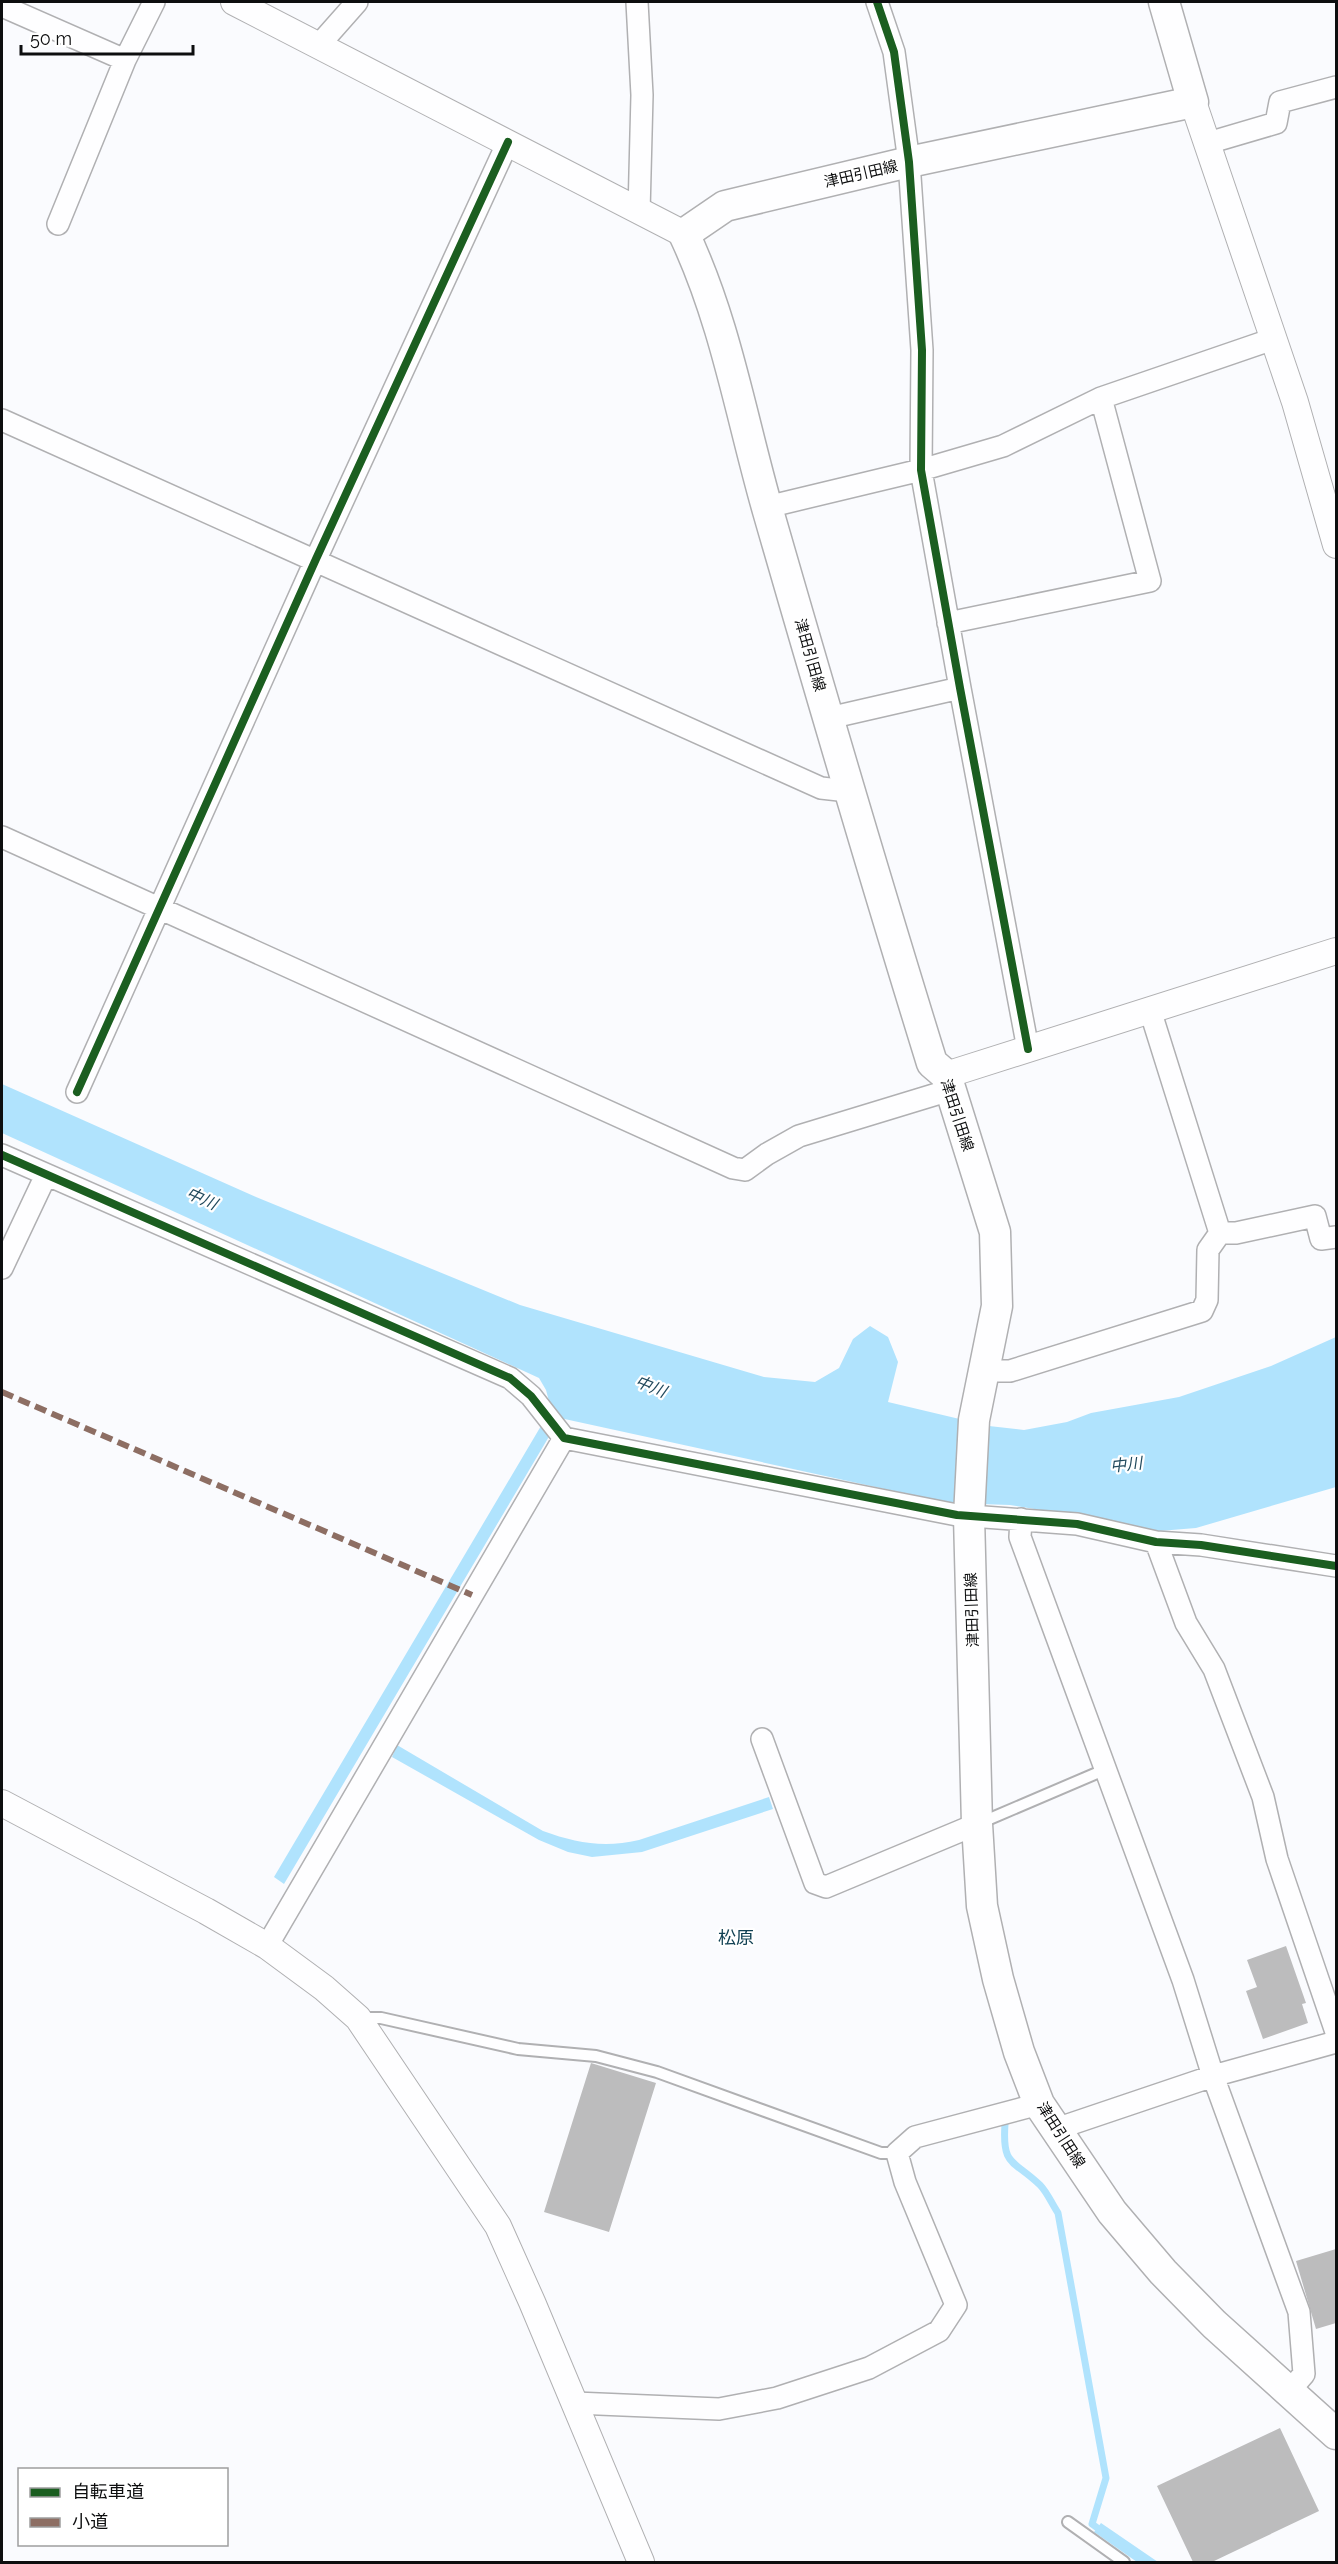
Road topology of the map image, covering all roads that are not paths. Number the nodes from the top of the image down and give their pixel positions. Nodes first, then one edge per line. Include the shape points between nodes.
1 (153, 2) edge
2 (234, 2) edge
3 (357, 2) edge
4 (637, 2) edge
5 (877, 2) edge
6 (1164, 2) edge
7 (2, 6) edge
8 (318, 45) junction
9 (125, 60) junction
10 (1336, 87) edge
11 (1194, 102) junction
12 (508, 142) junction
13 (1208, 143) junction
14 (909, 162) junction
15 (639, 212) junction
16 (58, 224) dead end
17 (684, 234) junction
18 (1273, 339) junction
19 (1101, 398) junction
20 (2, 420) edge
21 (921, 470) junction
22 (767, 507) junction
23 (1336, 545) edge
24 (316, 559) junction
25 (948, 623) junction
26 (960, 688) junction
27 (829, 718) junction
28 (848, 791) junction
29 (2, 837) edge
30 (160, 908) junction
31 (1336, 951) edge
32 (1150, 1010) junction
33 (1028, 1049) junction
34 (948, 1082) junction
35 (77, 1092) dead end
36 (2, 1155) edge
37 (46, 1175) junction
38 (1220, 1233) junction
39 (1336, 1236) edge
40 (2, 1268) edge
41 (982, 1371) junction
42 (564, 1438) junction
43 (970, 1511) junction
44 (1021, 1519) junction
45 (1156, 1542) junction
46 (1336, 1566) edge
47 (762, 1739) dead end
48 (1104, 1770) junction
49 (2, 1803) edge
50 (977, 1824) junction
51 (267, 1946) junction
52 (358, 2018) junction
53 (1336, 2032) edge
54 (1336, 2042) edge
55 (1214, 2076) junction
56 (1039, 2104) junction
57 (1056, 2129) junction
58 (897, 2153) junction
59 (1290, 2390) junction
60 (575, 2403) junction
61 (1336, 2434) edge
62 (1068, 2522) dead end
63 (641, 2562) edge
64 (1124, 2562) edge

1 - 9 street
2 - 8 street
3 - 8 street
4 - 15 street via 642,95
5 - 14 street via 894,52
6 - 11 main road
7 - 9 street
8 - 12 street
9 - 16 street
10 - 13 street via 1280,102 1276,123
11 - 13 street
11 - 14 main road, 津田引田線
12 - 15 street
12 - 24 street
13 - 18 street
14 - 17 main road, 津田引田線 via 725,206
14 - 21 street via 922,350
15 - 17 street
17 - 22 main road, 津田引田線 via 701,269 722,331
18 - 19 street
18 - 23 street
19 - 21 street via 1003,447
19 - 25 street via 1150,581
20 - 24 street
21 - 22 street
21 - 25 street
22 - 27 main road, 津田引田線
24 - 28 street via 821,788
24 - 30 street
25 - 26 street
26 - 27 street
26 - 33 street
27 - 28 main road, 津田引田線
28 - 34 main road, 津田引田線 via 932,1063
29 - 30 street
30 - 34 street via 732,1168 745,1170 800,1136
30 - 35 street
31 - 32 street
32 - 33 street
32 - 38 street
33 - 34 street
34 - 41 main road, 津田引田線 via 995,1232 997,1306
36 - 37 street
37 - 40 street
37 - 42 street via 510,1378 531,1396
38 - 39 street via 1315,1216 1321,1239
38 - 41 street via 1208,1250 1208,1300 1202,1311 1010,1371
41 - 43 main road, 津田引田線 via 974,1420
42 - 43 street via 957,1515
42 - 51 street
43 - 44 street
43 - 50 main road, 津田引田線
44 - 45 street via 1077,1524
44 - 48 street via 1020,1537
45 - 46 street
45 - 53 street via 1186,1623 1214,1669 1263,1797 1277,1859
47 - 50 street via 816,1883 826,1887
48 - 50 lane
48 - 55 street via 1183,1980
49 - 51 street
50 - 56 main road, 津田引田線 via 984,1917 1019,2052
51 - 52 street
52 - 58 lane via 381,2018 518,2049 596,2056 657,2072 880,2153
52 - 60 street via 498,2226
54 - 55 street
55 - 57 street
55 - 59 street via 1299,2312 1304,2374
56 - 57 main road, 津田引田線
56 - 58 street via 915,2137
57 - 59 main road, 津田引田線 via 1112,2212 1163,2271 1214,2324
58 - 60 street via 905,2182 956,2305 939,2331 869,2368 777,2398 719,2409
59 - 61 main road, 津田引田線
60 - 63 street
62 - 64 lane

